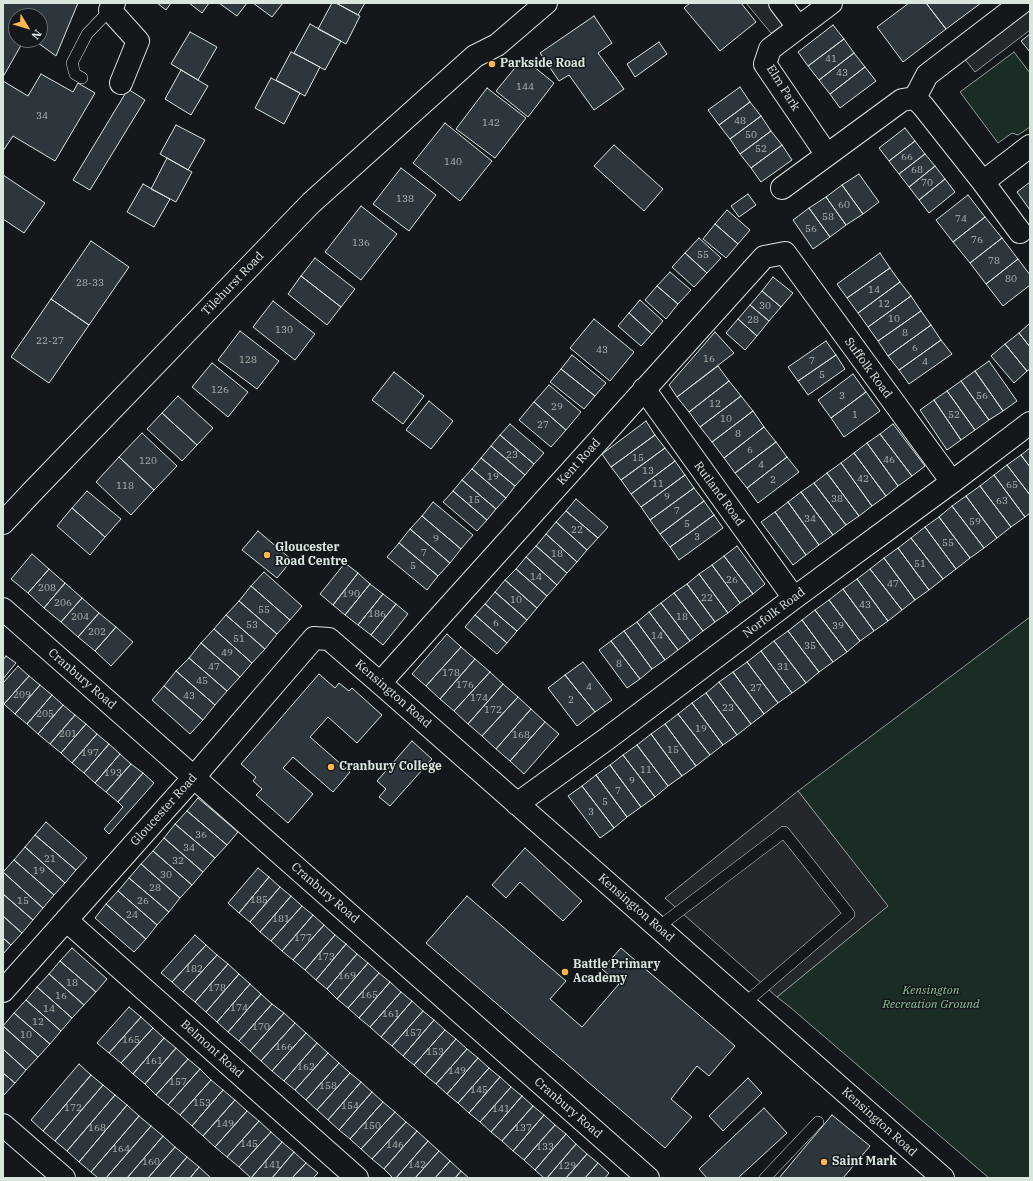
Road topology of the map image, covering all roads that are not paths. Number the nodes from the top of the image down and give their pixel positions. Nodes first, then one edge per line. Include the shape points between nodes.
1 (524, 3) edge
2 (546, 3) edge
3 (780, 3) edge
4 (831, 3) edge
5 (1021, 3) edge
6 (112, 6) edge
7 (798, 27) junction
8 (475, 56) junction
9 (82, 78) dead end
10 (121, 82) dead end
11 (914, 98) junction
12 (1030, 146) edge
13 (827, 155) junction
14 (983, 182) junction
15 (782, 188) dead end
16 (1020, 232) dead end
17 (785, 253) joint
18 (644, 389) junction
19 (1030, 423) edge
20 (952, 482) junction
21 (3, 523) edge
22 (794, 598) junction
23 (3, 609) edge
24 (329, 639) joint
25 (380, 683) junction
26 (194, 777) junction
27 (518, 804) junction
28 (66, 920) junction
29 (657, 928) junction
30 (3, 991) edge
31 (746, 1004) junction
32 (818, 1122) dead end
33 (3, 1125) edge
34 (64, 1178) edge
35 (357, 1178) edge
36 (648, 1178) edge
37 (765, 1178) edge
38 (941, 1178) edge

1 - 8 street, Tilehurst Road via 490,33
2 - 8 street, Tilehurst Road via 497,45
3 - 7 street
4 - 7 street, Elm Park
5 - 11 street via 926,75
6 - 9 lane via 87,34 72,63 75,74
6 - 10 street via 138,42
7 - 13 street, Elm Park via 770,49 765,64
8 - 21 street, Tilehurst Road via 311,203
11 - 13 street via 902,100
11 - 14 street
12 - 14 street
13 - 15 street
14 - 16 street
17 - 18 street, Kent Road via 764,257
17 - 20 street, Suffolk Road
18 - 22 street, Rutland Road
18 - 25 street, Kent Road
19 - 20 street, Norfolk Road
20 - 22 street, Norfolk Road
22 - 27 street, Norfolk Road
23 - 26 street, Cranbury Road
24 - 25 street, Kensington Road
24 - 26 street, Gloucester Road via 314,638
25 - 27 street, Kensington Road
26 - 28 street, Gloucester Road
26 - 36 street, Cranbury Road
27 - 29 street, Kensington Road
28 - 30 street, Gloucester Road
28 - 35 street, Belmont Road
29 - 31 street, Kensington Road
29 - 31 lane via 784,832 849,914
31 - 38 street, Kensington Road
32 - 37 lane
33 - 34 street

